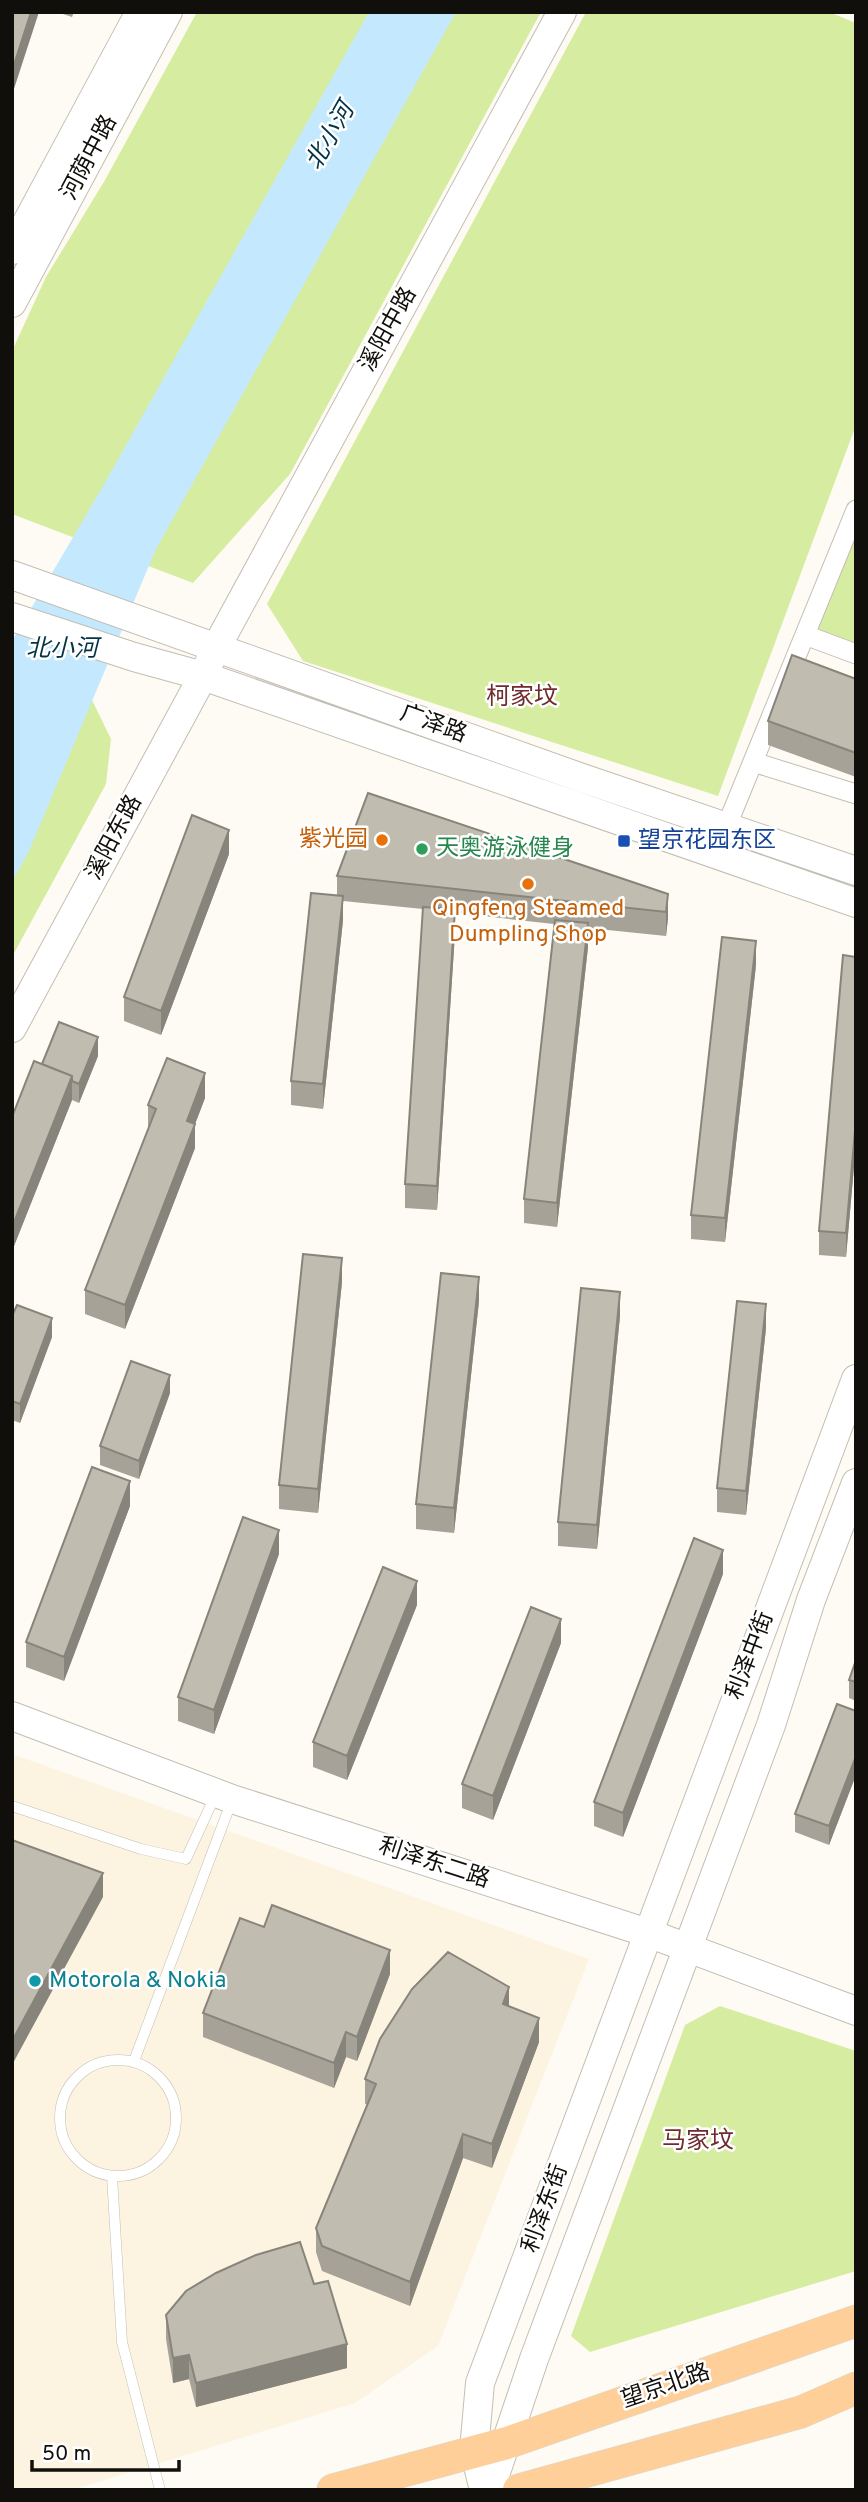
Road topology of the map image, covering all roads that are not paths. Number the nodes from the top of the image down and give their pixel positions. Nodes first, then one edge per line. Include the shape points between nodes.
1 (141, 12) edge
2 (168, 12) edge
3 (562, 12) edge
4 (12, 250) edge
5 (12, 303) edge
6 (856, 510) edge
7 (12, 575) edge
8 (12, 617) edge
9 (805, 635) junction
10 (216, 648) junction
11 (856, 654) edge
12 (203, 676) junction
13 (753, 762) junction
14 (856, 794) edge
15 (721, 840) junction
16 (856, 871) edge
17 (856, 903) edge
18 (12, 1028) edge
19 (856, 1379) edge
20 (856, 1483) edge
21 (12, 1716) edge
22 (225, 1796) junction
23 (12, 1806) edge
24 (648, 1933) junction
25 (688, 1948) junction
26 (856, 2011) edge
27 (134, 2062) junction
28 (112, 2176) junction
29 (856, 2321) edge
30 (856, 2388) edge
31 (507, 2443) junction
32 (474, 2451) junction
33 (160, 2490) edge
34 (333, 2490) edge
35 (484, 2490) edge
36 (490, 2490) edge
37 (519, 2490) edge

1 - 4 street, 河荫中路
2 - 5 street, 河荫中路
3 - 10 street, 溪阳中路
6 - 9 street
7 - 10 street, 广泽路
8 - 12 street, 广泽路
9 - 11 street
9 - 13 street
10 - 12 street, 溪阳东路
10 - 15 street, 广泽路
12 - 15 street, 广泽路
12 - 18 street, 溪阳东路
13 - 14 street
13 - 15 street
15 - 16 street, 广泽路
15 - 17 street, 广泽路
19 - 24 street, 利泽中街
20 - 25 street, 利泽中街
21 - 22 street, 利泽东二路
22 - 23 lane via 186,1859 141,1849
22 - 24 street, 利泽东二路
22 - 27 lane
24 - 25 street, 利泽东二路
24 - 32 street, 利泽东街 via 480,2384
25 - 26 street, 利泽东二路
25 - 31 street, 利泽东街
27 - 28 lane via 165,2083 174,2100 173,2138 149,2168
27 - 28 lane via 96,2064 80,2074 61,2107 66,2145 93,2171
28 - 33 lane via 122,2342
29 - 31 main road, 望京北路
30 - 37 main road via 801,2412
31 - 32 main road, 望京北路
31 - 36 street, 利泽东街
32 - 34 main road, 望京北路
32 - 35 street, 利泽东街

